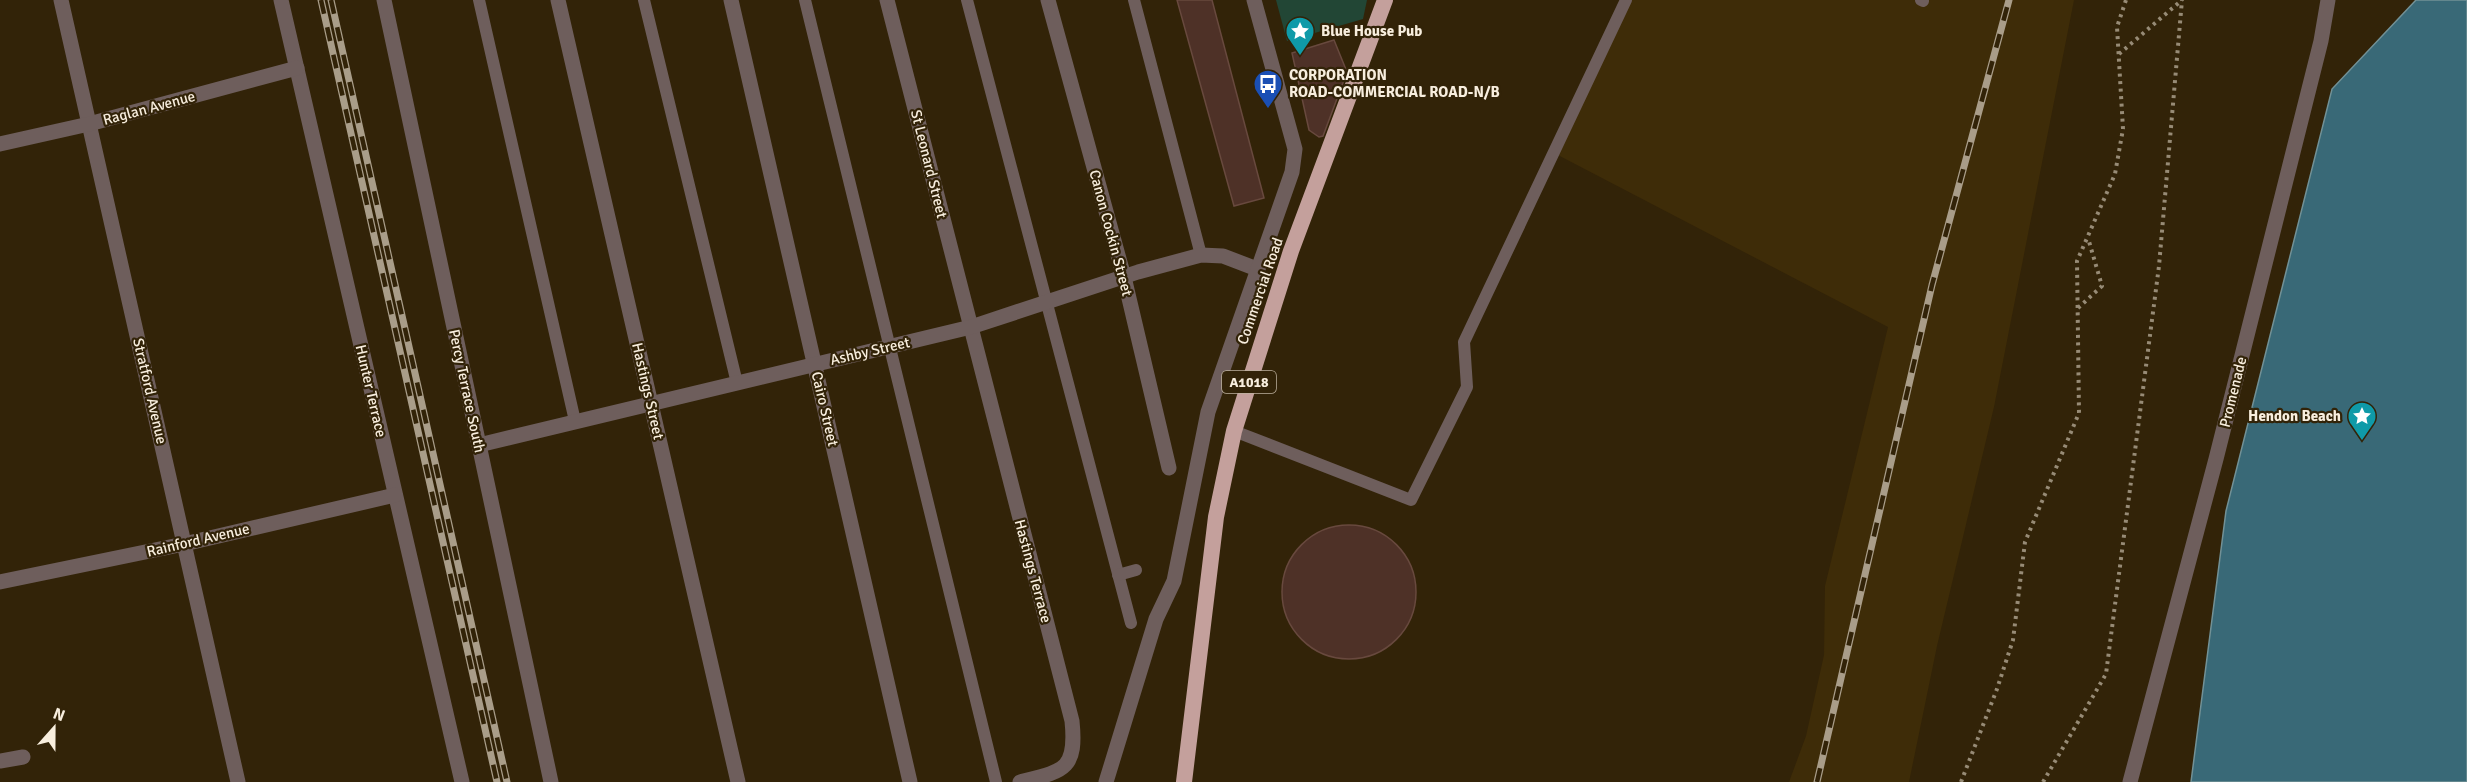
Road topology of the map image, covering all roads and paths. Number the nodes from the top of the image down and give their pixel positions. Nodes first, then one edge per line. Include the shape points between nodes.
1 (61, 0) edge
2 (281, 0) edge
3 (384, 0) edge
4 (479, 0) edge
5 (558, 0) edge
6 (645, 0) edge
7 (731, 0) edge
8 (805, 0) edge
9 (887, 0) edge
10 (967, 0) edge
11 (1048, 0) edge
12 (1134, 0) edge
13 (1254, 0) edge
14 (1385, 0) edge
15 (1626, 0) edge
16 (2126, 0) edge
17 (2182, 0) edge
18 (2328, 0) edge
19 (2119, 54) junction
20 (297, 68) junction
21 (89, 124) junction
22 (0, 144) edge
23 (2087, 237) junction
24 (1201, 255) junction
25 (1257, 269) junction
26 (1124, 277) junction
27 (1046, 303) junction
28 (2078, 309) junction
29 (971, 327) junction
30 (889, 347) junction
31 (814, 365) junction
32 (737, 383) junction
33 (651, 404) junction
34 (575, 421) junction
35 (1233, 431) junction
36 (478, 445) junction
37 (1169, 468) dead end
38 (395, 495) junction
39 (184, 543) junction
40 (1136, 570) dead end
41 (1118, 575) junction
42 (0, 582) edge
43 (1131, 623) dead end
44 (23, 758) dead end
45 (0, 760) edge
46 (238, 782) edge
47 (462, 782) edge
48 (550, 782) edge
49 (738, 782) edge
50 (910, 782) edge
51 (996, 782) edge
52 (1020, 782) edge
53 (1106, 782) edge
54 (1184, 782) edge
55 (1961, 782) edge
56 (2043, 782) edge
57 (2130, 782) edge

1 - 21 street, Stratford Avenue
2 - 20 street, Hunter Terrace
3 - 36 street, Percy Terrace South
4 - 34 lane
5 - 33 street, Hastings Street
6 - 32 lane
7 - 31 street, Cairo Street
8 - 30 lane
9 - 29 street, St Leonard Street
10 - 27 lane
11 - 26 street, Canon Cockin Street
12 - 24 lane
13 - 25 street, Commercial Road via 1295,149 1292,172
14 - 35 highway, Commercial Road / A1018 via 1291,251
15 - 35 lane via 1464,342 1467,387 1411,500
16 - 19 path via 2117,27
17 - 19 path
17 - 56 path via 2159,266 2106,674
18 - 57 street, Promenade via 2216,459
19 - 23 path via 2123,129 2115,174
20 - 21 street, Raglan Avenue
20 - 38 street, Hunter Terrace
21 - 22 street, Raglan Avenue
21 - 39 street, Stratford Avenue
23 - 28 path via 2077,261
23 - 28 path via 2102,286
24 - 25 street, Ashby Street via 1223,256
24 - 26 street, Ashby Street
25 - 53 street, Commercial Road via 1208,412 1174,581 1156,619
26 - 27 street, Ashby Street
26 - 37 street, Canon Cockin Street
27 - 29 street, Ashby Street
27 - 41 lane
28 - 55 path via 2079,413 2025,542 2013,640
29 - 30 street, Ashby Street
29 - 52 street, Hastings Terrace via 1072,721 1075,748 1068,763 1053,774
30 - 31 street, Ashby Street
30 - 51 lane
31 - 32 street, Ashby Street
31 - 50 street, Cairo Street
32 - 33 street, Ashby Street
33 - 34 street, Ashby Street
33 - 49 street, Hastings Street
34 - 36 street, Ashby Street
35 - 54 highway, Commercial Road / A1018 via 1216,517
36 - 48 street, Percy Terrace South
38 - 39 street, Rainford Avenue
38 - 47 street, Hunter Terrace
39 - 42 street, Rainford Avenue
39 - 46 street, Stratford Avenue
40 - 41 lane
41 - 43 lane
44 - 45 street

